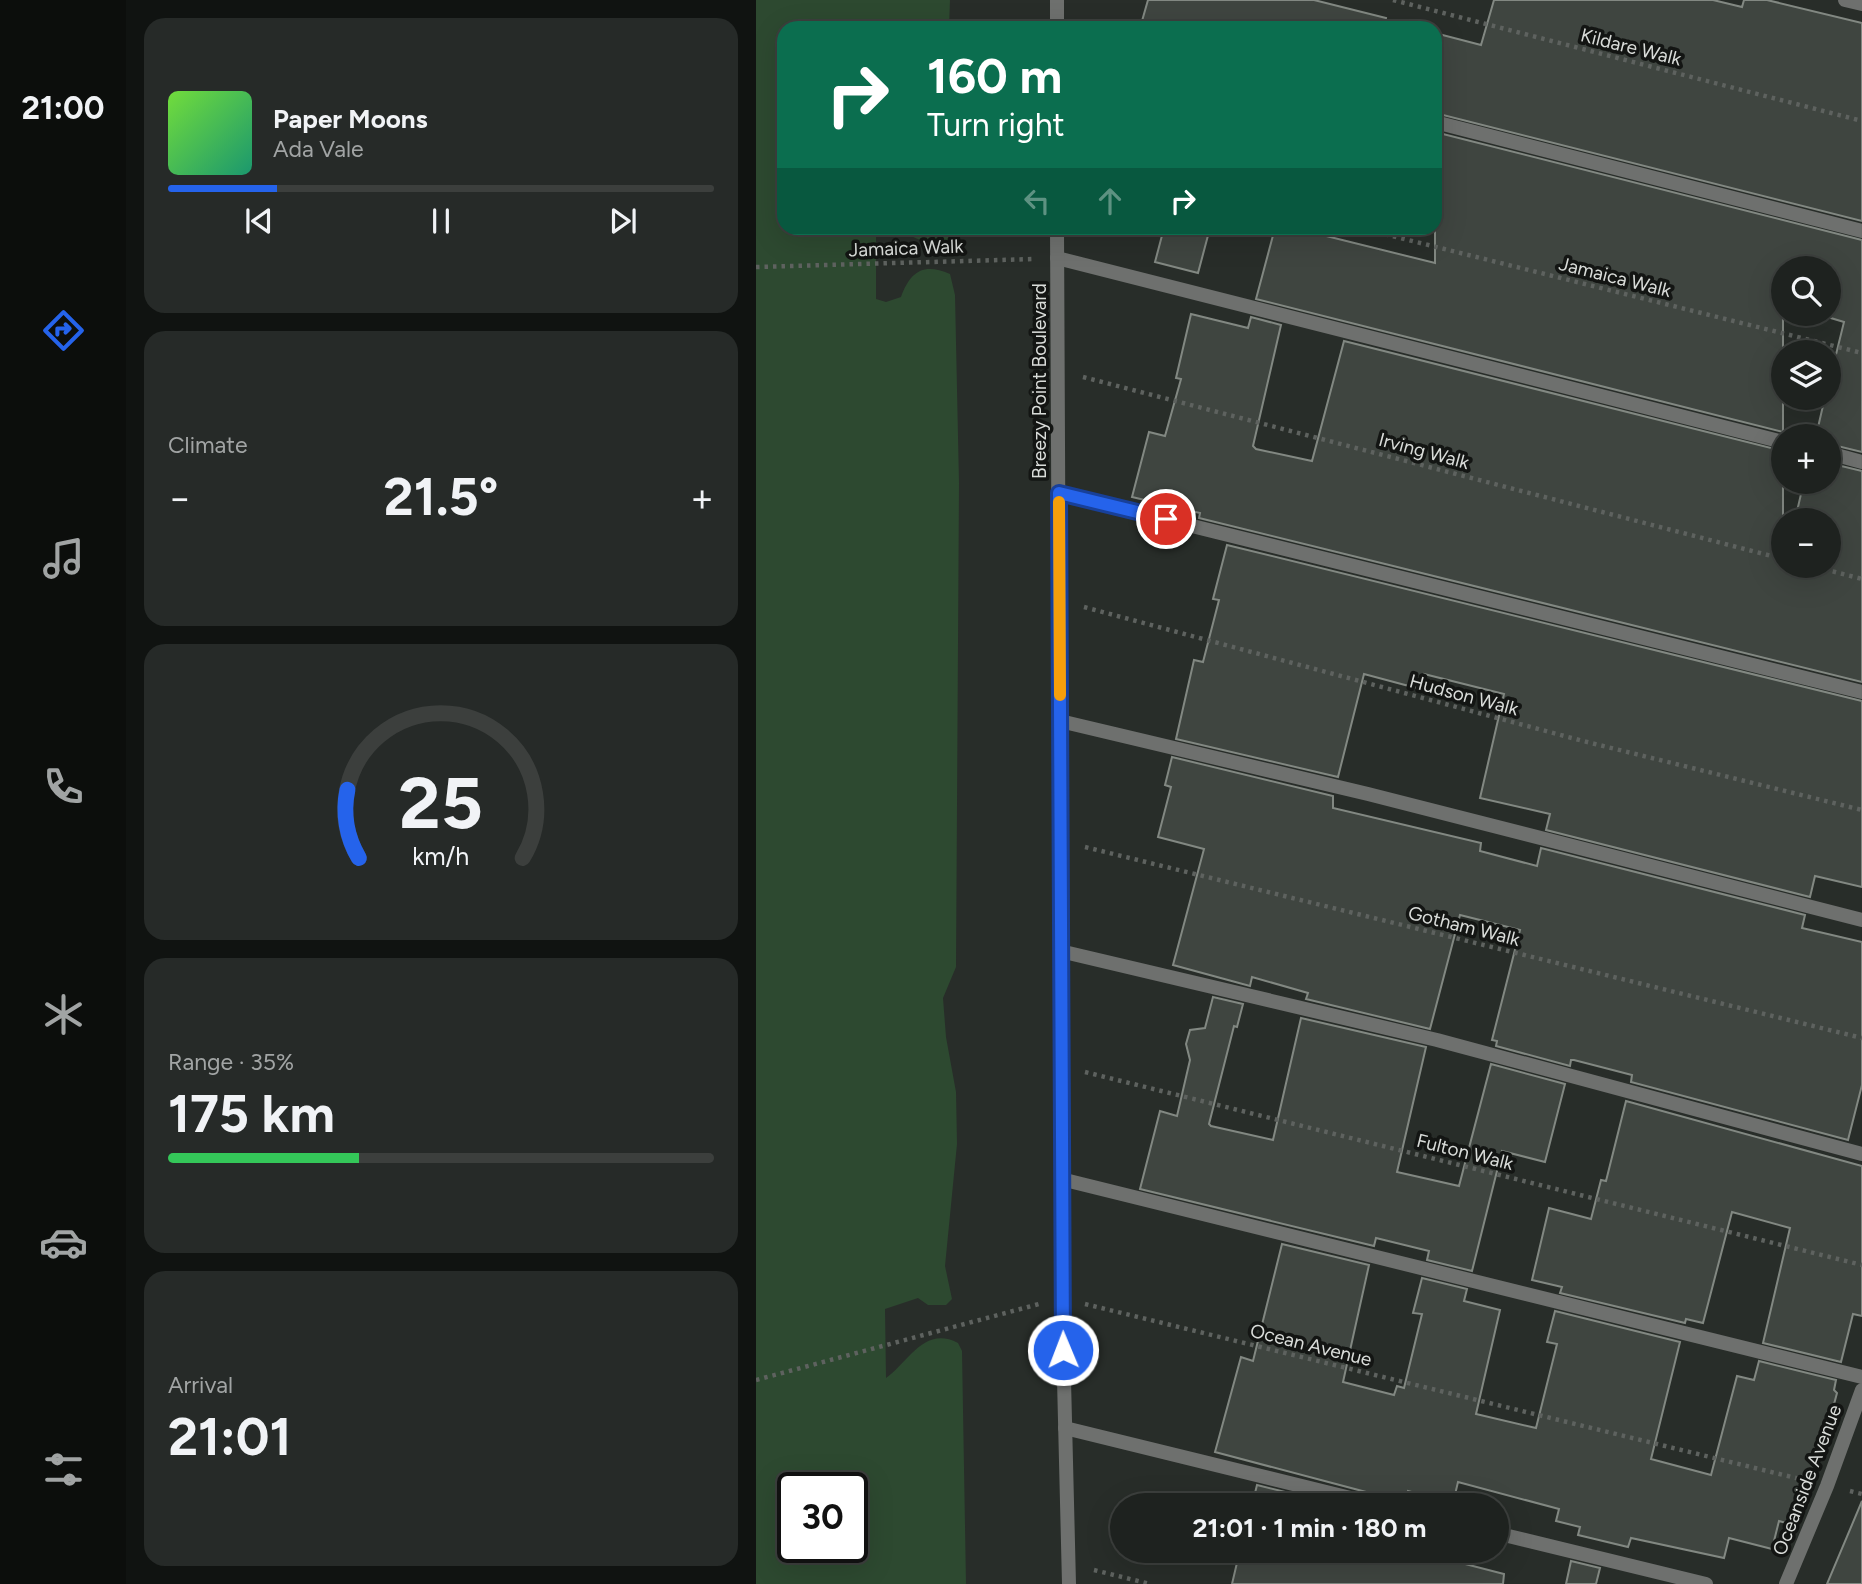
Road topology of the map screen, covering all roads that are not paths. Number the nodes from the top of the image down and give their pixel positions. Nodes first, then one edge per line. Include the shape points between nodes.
1 (1057, 0) edge
2 (1845, 0) edge
3 (1862, 4) edge
4 (1059, 21) edge
5 (1442, 124) edge
6 (1862, 232) edge
7 (1057, 235) edge
8 (1057, 258) junction
9 (1771, 439) edge
10 (1841, 456) edge
11 (1862, 461) edge
12 (1059, 493) junction
13 (1862, 692) edge
14 (1060, 721) junction
15 (1862, 920) edge
16 (1060, 951) junction
17 (1862, 1154) edge
18 (1061, 1179) junction
19 (1862, 1377) edge
20 (1862, 1390) edge
21 (1065, 1428) junction
22 (1330, 1493) edge
23 (1509, 1536) edge
24 (1069, 1584) edge
25 (1706, 1584) edge
26 (1786, 1584) edge

1 - 4 street
2 - 3 street
5 - 6 street
7 - 8 street, Breezy Point Boulevard
8 - 9 street
8 - 12 street, Breezy Point Boulevard
10 - 11 street
12 - 13 street
12 - 14 street, Breezy Point Boulevard
14 - 15 street
14 - 16 street, Breezy Point Boulevard
16 - 17 street via 1437,1041
16 - 18 street, Breezy Point Boulevard
18 - 19 street
18 - 21 street, Breezy Point Boulevard
20 - 26 street, Oceanside Avenue
21 - 22 street
21 - 24 street, Breezy Point Boulevard
23 - 25 street

